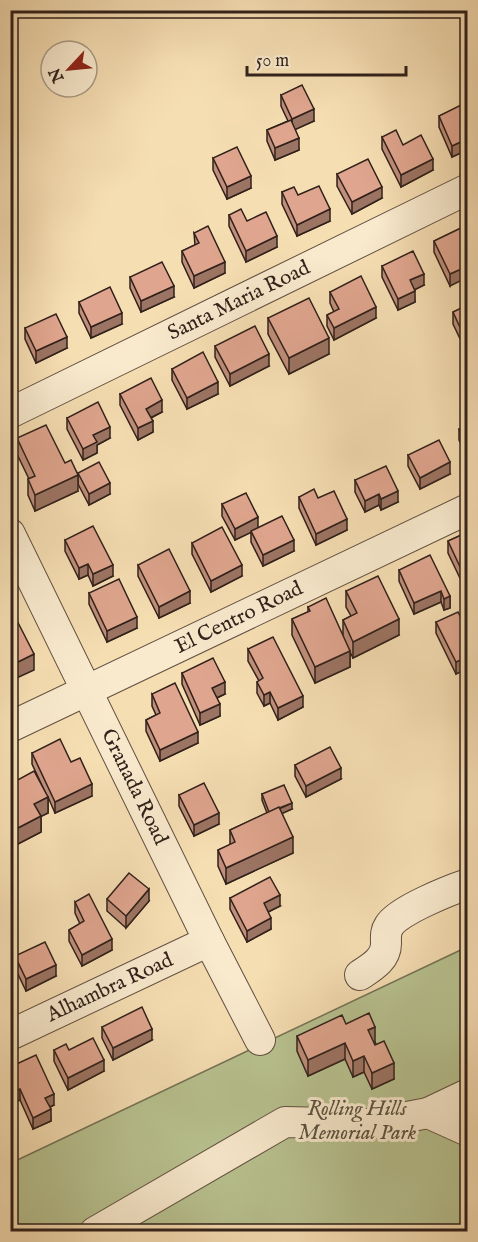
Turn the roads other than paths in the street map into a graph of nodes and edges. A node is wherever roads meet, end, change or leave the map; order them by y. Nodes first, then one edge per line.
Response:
1 (468, 189) edge
2 (10, 413) edge
3 (468, 509) edge
4 (10, 534) edge
5 (87, 691) junction
6 (10, 728) edge
7 (468, 884) edge
8 (209, 941) junction
9 (360, 975) dead end
10 (10, 1035) edge
11 (260, 1040) dead end
12 (468, 1094) edge
13 (428, 1113) junction
14 (468, 1131) edge
15 (95, 1232) edge

1 - 2 street, Santa Maria Road
3 - 5 street, El Centro Road
4 - 5 street, Granada Road
5 - 6 street, El Centro Road
5 - 8 street, Granada Road
7 - 9 street
8 - 10 street, Alhambra Road
8 - 11 street, Granada Road
12 - 13 street
13 - 14 street
13 - 15 street

